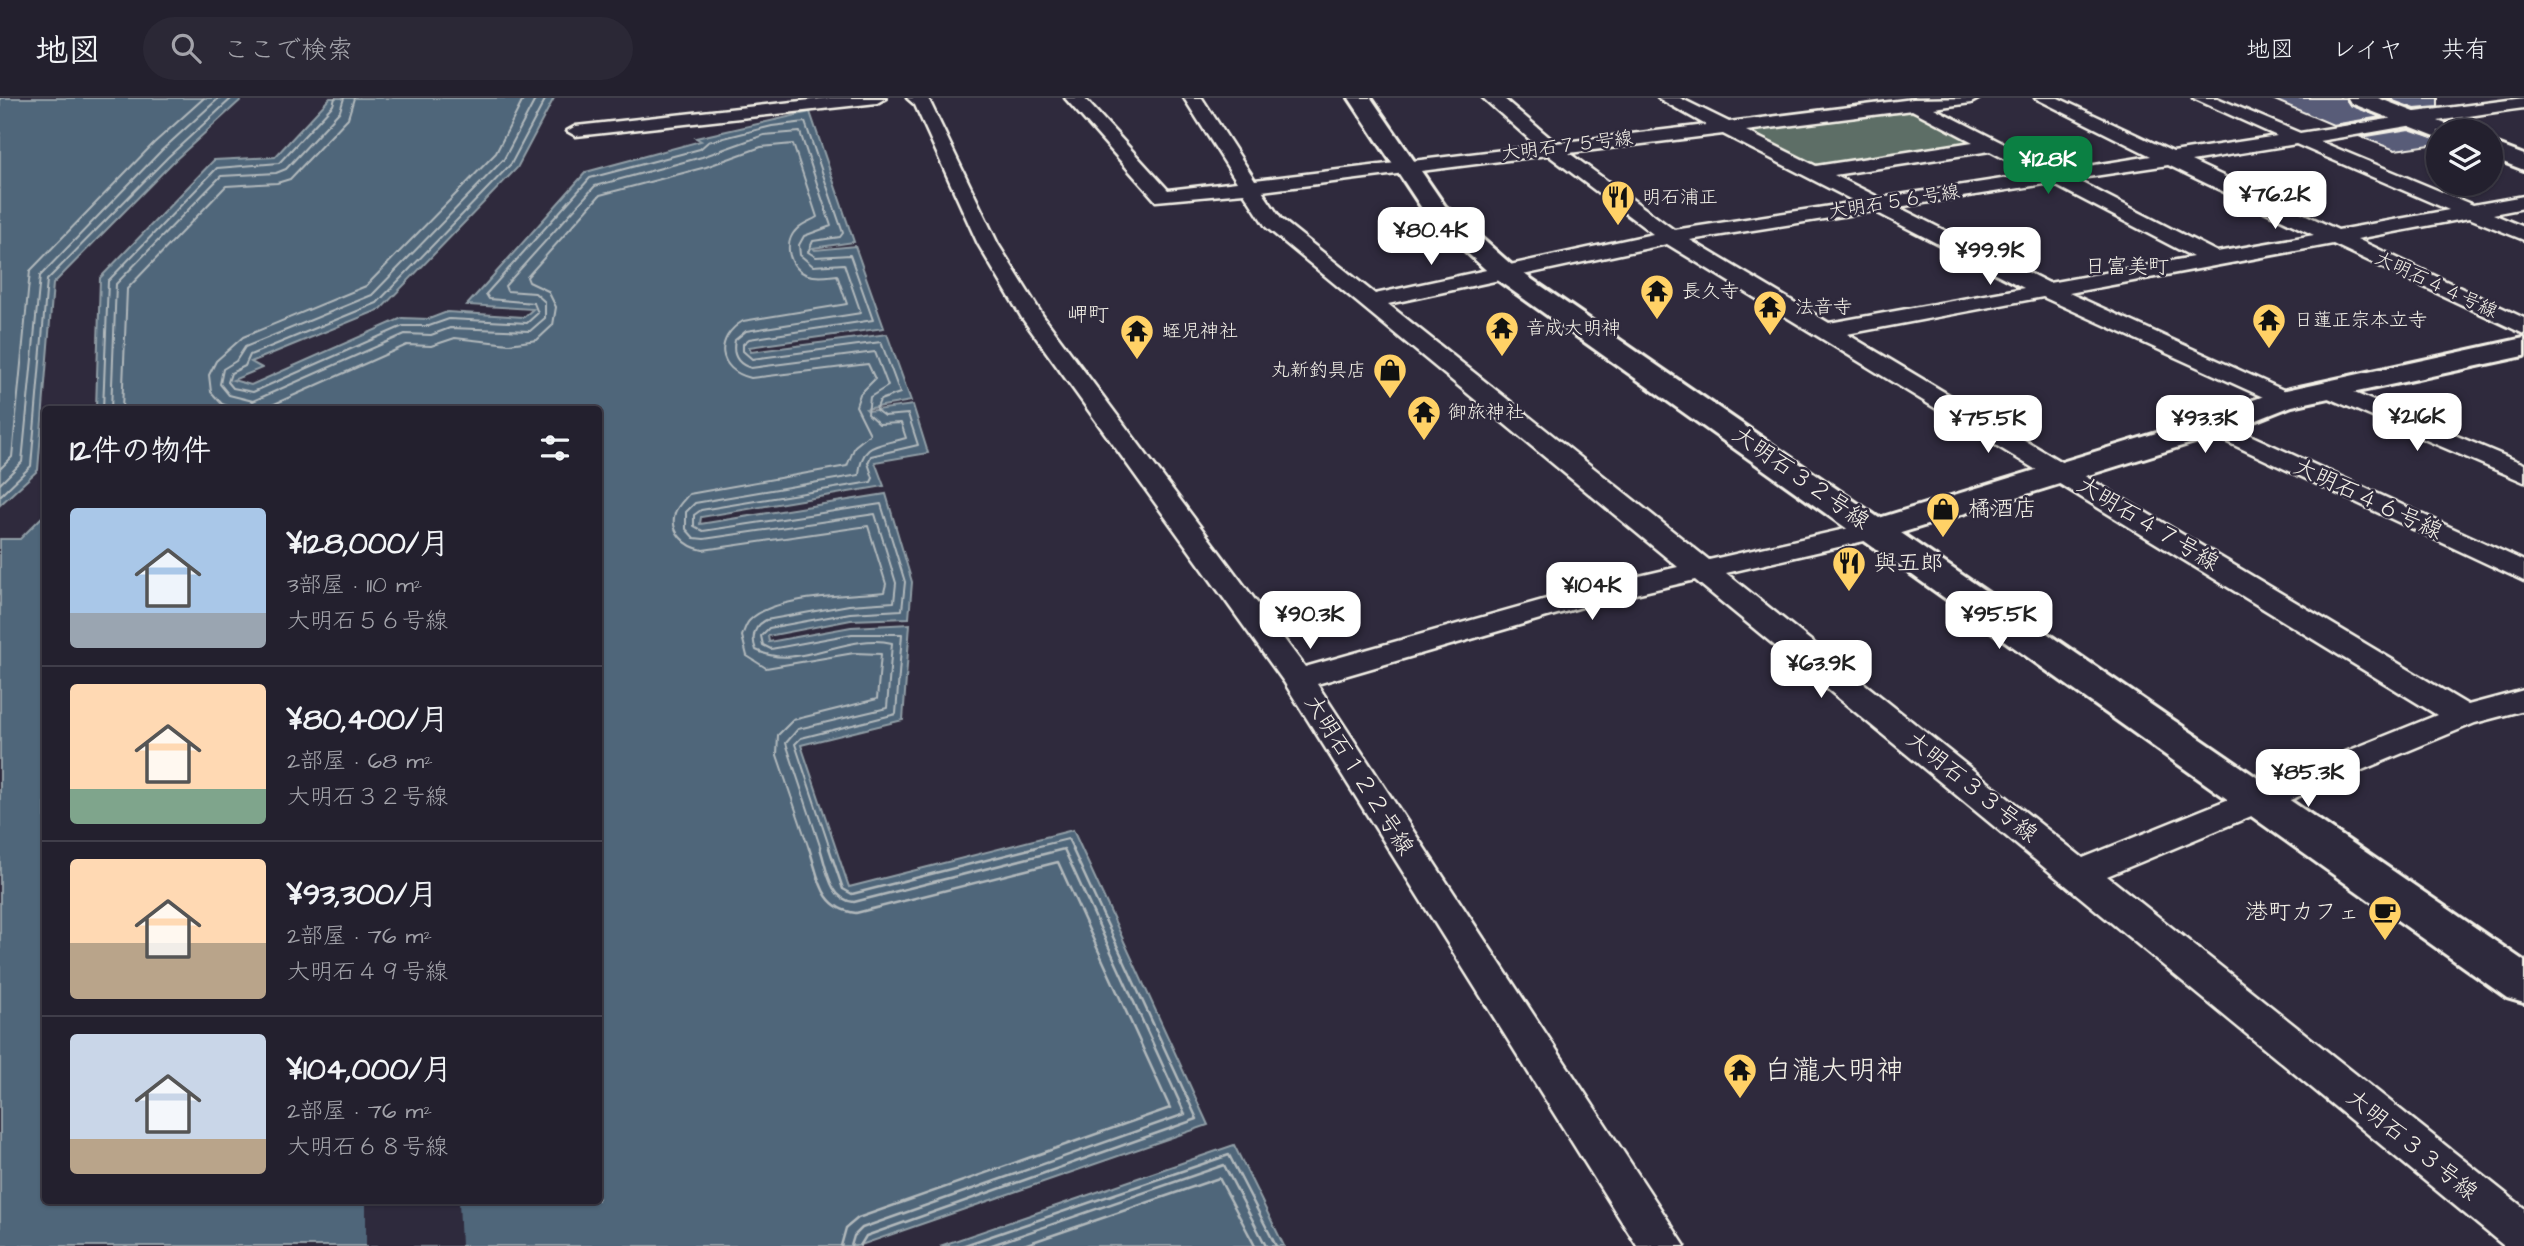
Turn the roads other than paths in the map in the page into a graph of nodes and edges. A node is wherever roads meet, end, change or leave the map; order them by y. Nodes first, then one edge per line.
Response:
1 (877, 98) edge
2 (916, 98) edge
3 (1074, 98) edge
4 (1193, 98) edge
5 (1360, 98) edge
6 (1492, 98) edge
7 (1667, 98) edge
8 (1971, 98) edge
9 (2044, 98) edge
10 (2202, 98) edge
11 (2359, 98) edge
12 (1908, 101) edge
13 (2520, 106) edge
14 (2408, 118) junction
15 (2426, 125) edge
16 (1721, 128) junction
17 (576, 131) dead end
18 (2298, 138) junction
19 (1992, 145) junction
20 (1554, 147) junction
21 (2503, 154) edge
22 (2171, 158) junction
23 (2524, 163) edge
24 (1406, 165) junction
25 (1811, 173) junction
26 (2054, 177) junction
27 (1248, 186) junction
28 (2524, 202) edge
29 (1874, 205) junction
30 (2470, 212) junction
31 (2524, 234) edge
32 (2334, 236) junction
33 (1671, 237) junction
34 (2213, 259) junction
35 (1505, 273) junction
36 (2045, 290) junction
37 (1367, 302) junction
38 (2524, 327) edge
39 (1826, 331) junction
40 (2524, 347) edge
41 (2328, 389) junction
42 (2283, 399) junction
43 (2213, 426) junction
44 (2062, 472) junction
45 (2524, 474) edge
46 (1876, 530) junction
47 (1702, 570) junction
48 (2524, 572) edge
49 (1298, 679) junction
50 (2524, 700) edge
51 (2463, 716) junction
52 (2259, 800) junction
53 (2078, 874) junction
54 (2524, 985) edge
55 (2524, 1235) edge
56 (1661, 1246) edge

1 - 17 street
2 - 49 street, 大明石１２２号線
3 - 27 street, 大明石７５号線
4 - 27 street, 大明石３３号線
5 - 24 street, 大明石３２号線
6 - 20 street, 大明石４７号線
7 - 16 street
8 - 12 street, 大明石７５号線
9 - 22 street, 大明石４４号線
10 - 18 street
11 - 14 street
12 - 16 street, 大明石７５号線
12 - 19 street
13 - 14 street, 大明石５６号線
14 - 15 street
14 - 18 street, 大明石５６号線
16 - 20 street, 大明石７５号線
16 - 25 street
18 - 22 street, 大明石５６号線
18 - 30 street
19 - 25 street
19 - 26 street
20 - 24 street, 大明石７５号線
20 - 33 street, 大明石４７号線
21 - 23 street
22 - 26 street, 大明石５６号線
22 - 32 street, 大明石４４号線
24 - 27 street, 大明石７５号線
24 - 35 street, 大明石３２号線
25 - 29 street
26 - 29 street, 大明石５６号線
26 - 34 street
27 - 37 street, 大明石３３号線
28 - 30 street
29 - 33 street, 大明石５６号線
29 - 36 street
30 - 31 street
30 - 32 street
32 - 34 street
32 - 38 street, 大明石４４号線
33 - 35 street, 大明石５６号線
33 - 39 street, 大明石４７号線
34 - 36 street
35 - 37 street, 大明石５６号線
35 - 46 street, 大明石３２号線
36 - 39 street
36 - 42 street
37 - 47 street, 大明石３３号線
39 - 44 street, 大明石４７号線
40 - 41 street
41 - 42 street
41 - 45 street
42 - 43 street
43 - 44 street
43 - 48 street, 大明石４６号線
44 - 46 street
44 - 51 street, 大明石４７号線
46 - 47 street
46 - 52 street, 大明石３２号線
47 - 49 street
47 - 53 street, 大明石３３号線
49 - 56 street, 大明石１２２号線
50 - 51 street
51 - 52 street
52 - 53 street
52 - 54 street, 大明石３２号線
53 - 55 street, 大明石３３号線

